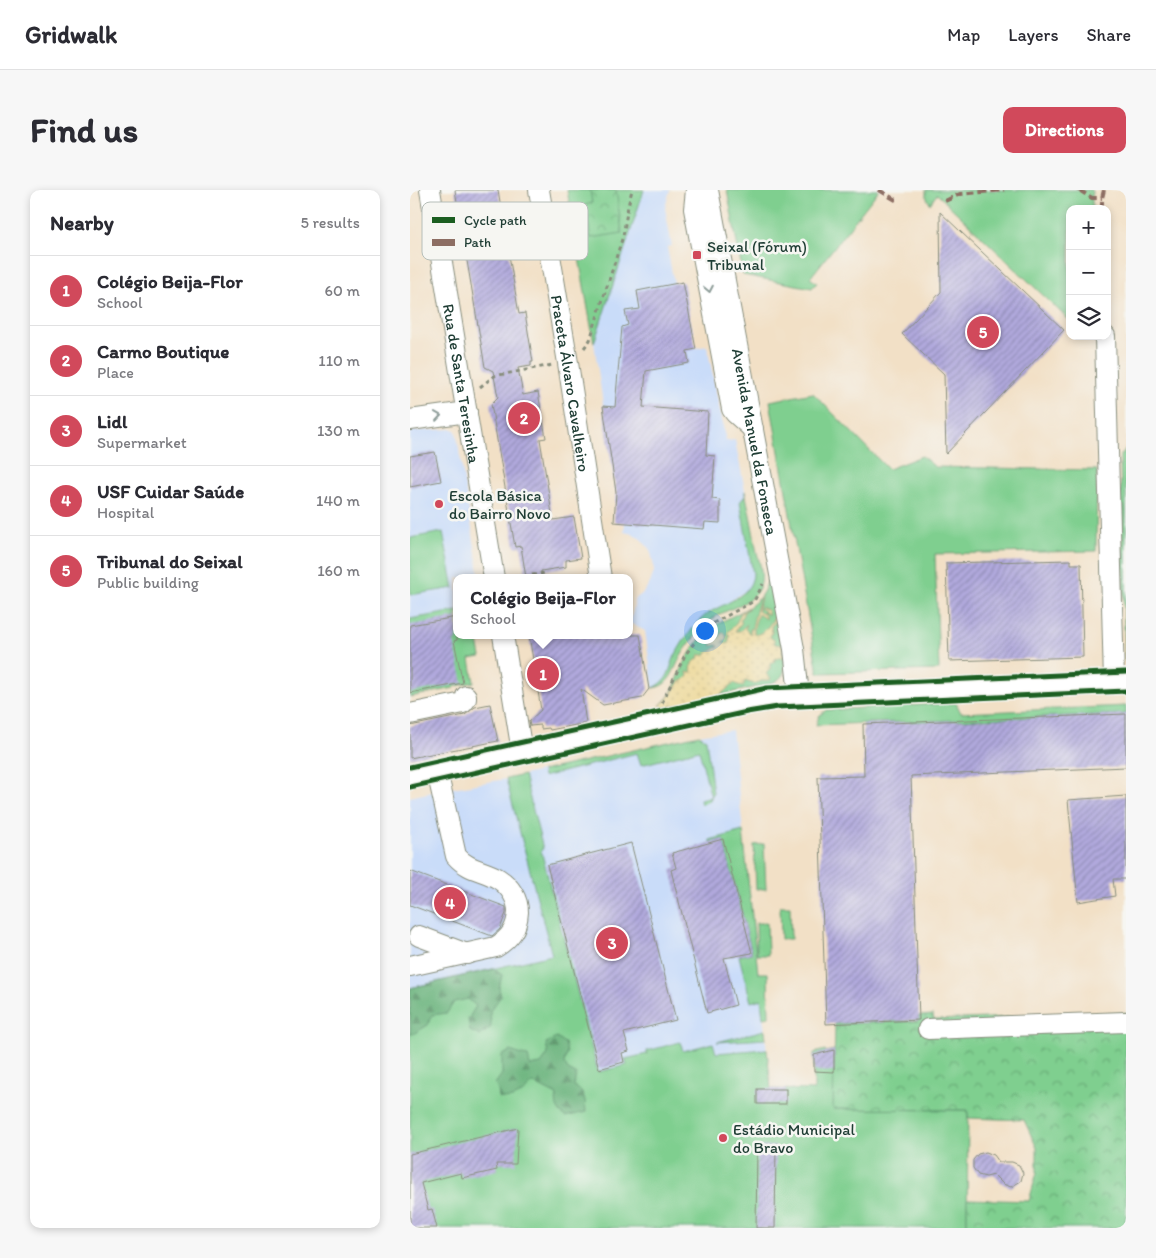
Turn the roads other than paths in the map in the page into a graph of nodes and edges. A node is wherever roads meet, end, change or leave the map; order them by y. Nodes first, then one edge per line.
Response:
1 (696, 190) edge
2 (708, 190) edge
3 (441, 260) edge
4 (551, 260) edge
5 (1105, 340) edge
6 (466, 412) junction
7 (410, 420) edge
8 (753, 429) junction
9 (1117, 439) edge
10 (493, 574) edge
11 (599, 574) edge
12 (504, 639) edge
13 (1120, 681) edge
14 (799, 695) junction
15 (466, 696) dead end
16 (410, 714) edge
17 (522, 752) junction
18 (437, 771) junction
19 (410, 777) edge
20 (419, 936) dead end
21 (467, 954) junction
22 (410, 966) edge
23 (1126, 1022) edge
24 (928, 1029) dead end

1 -> 8 street
2 - 8 street, Avenida Manuel da Fonseca
3 - 6 street, Rua de Santa Teresinha
4 - 11 street, Praceta Álvaro Cavalheiro
5 - 9 street
7 -> 6 street
6 - 10 street, Rua de Santa Teresinha
8 - 14 street, Avenida Manuel da Fonseca
9 - 13 street
12 - 17 street
13 - 14 street
14 - 17 street
15 - 16 street
17 - 18 street
18 - 19 street
18 - 21 street
20 - 21 street
21 - 22 street
23 - 24 street

